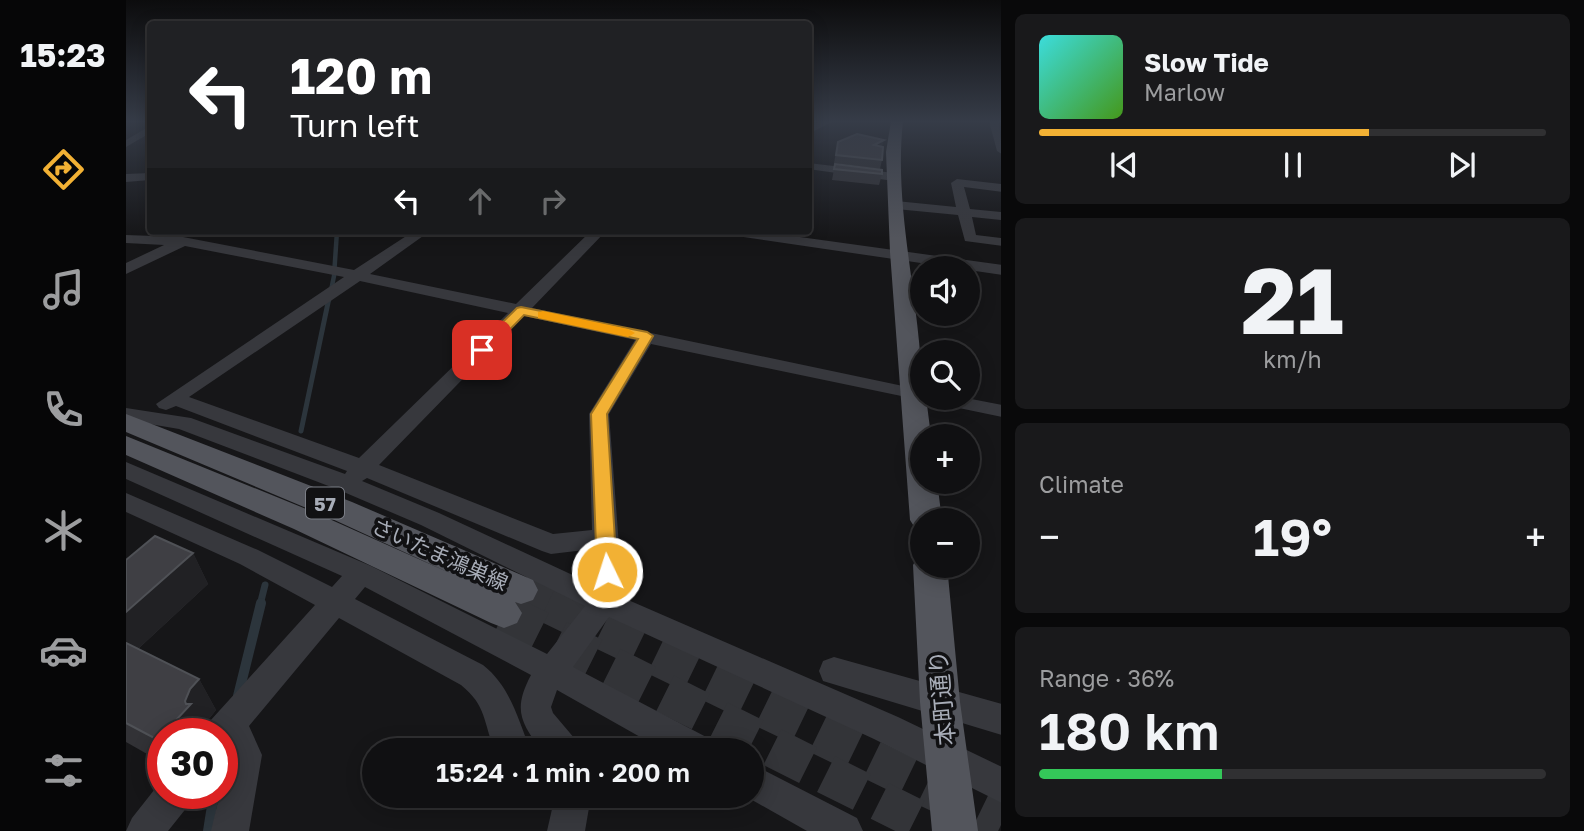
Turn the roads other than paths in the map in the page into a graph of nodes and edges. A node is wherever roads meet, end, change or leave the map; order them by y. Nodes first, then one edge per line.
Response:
1 (893, 160) edge
2 (812, 167) edge
3 (147, 177) edge
4 (894, 177) junction
5 (126, 178) edge
6 (1001, 188) edge
7 (896, 205) junction
8 (964, 212) junction
9 (1001, 216) edge
10 (196, 235) edge
11 (415, 235) edge
12 (595, 235) edge
13 (761, 235) edge
14 (126, 239) edge
15 (183, 241) junction
16 (1001, 242) edge
17 (900, 257) junction
18 (126, 268) edge
19 (1001, 270) edge
20 (342, 272) junction
21 (521, 311) junction
22 (647, 336) junction
23 (913, 340) edge
24 (910, 394) edge
25 (175, 399) junction
26 (980, 407) edge
27 (922, 410) edge
28 (1001, 411) edge
29 (133, 417) edge
30 (126, 444) edge
31 (126, 470) edge
32 (355, 476) junction
33 (126, 502) edge
34 (926, 508) edge
35 (605, 538) junction
36 (361, 573) junction
37 (931, 578) edge
38 (604, 602) junction
39 (335, 603) junction
40 (834, 671) dead end
41 (554, 672) junction
42 (940, 702) junction
43 (235, 718) edge
44 (1001, 720) edge
45 (238, 738) edge
46 (507, 738) edge
47 (553, 738) edge
48 (674, 738) edge
49 (947, 758) junction
50 (1001, 786) edge
51 (764, 788) edge
52 (238, 790) edge
53 (571, 808) edge
54 (162, 809) edge
55 (234, 809) edge
56 (145, 831) edge
57 (230, 831) edge
58 (566, 831) edge
59 (844, 831) edge
60 (954, 831) edge

1 - 4 main road
2 - 4 street
3 - 5 street
4 - 7 main road
6 - 8 street
7 - 8 street
7 - 17 main road
8 - 9 street
8 - 16 street
10 - 15 street
11 - 20 street
12 - 21 street
13 - 17 street
14 - 15 street
15 - 18 street
15 - 20 street
17 - 19 street
17 - 23 main road
20 - 21 street
20 - 25 street
21 - 22 street
21 - 32 street
22 - 24 street
22 - 35 street
25 - 29 street
25 - 32 street
26 - 28 street
27 - 34 main road
29 - 30 main road, さいたま鴻巣線 / 57
29 - 32 street
31 - 36 street
32 - 35 street
32 - 38 street
33 - 39 street
35 - 38 street
36 - 39 street
36 - 41 street
37 - 42 main road, 本町通り
38 - 41 street
38 - 49 street
39 - 43 street
39 - 46 street
40 - 42 street
41 - 47 street
41 - 48 street
42 - 44 street
42 - 49 main road, 本町通り
45 - 52 street
49 - 50 street
49 - 60 main road, 本町通り
51 - 59 street
53 - 58 street
54 - 56 street
55 - 57 street

